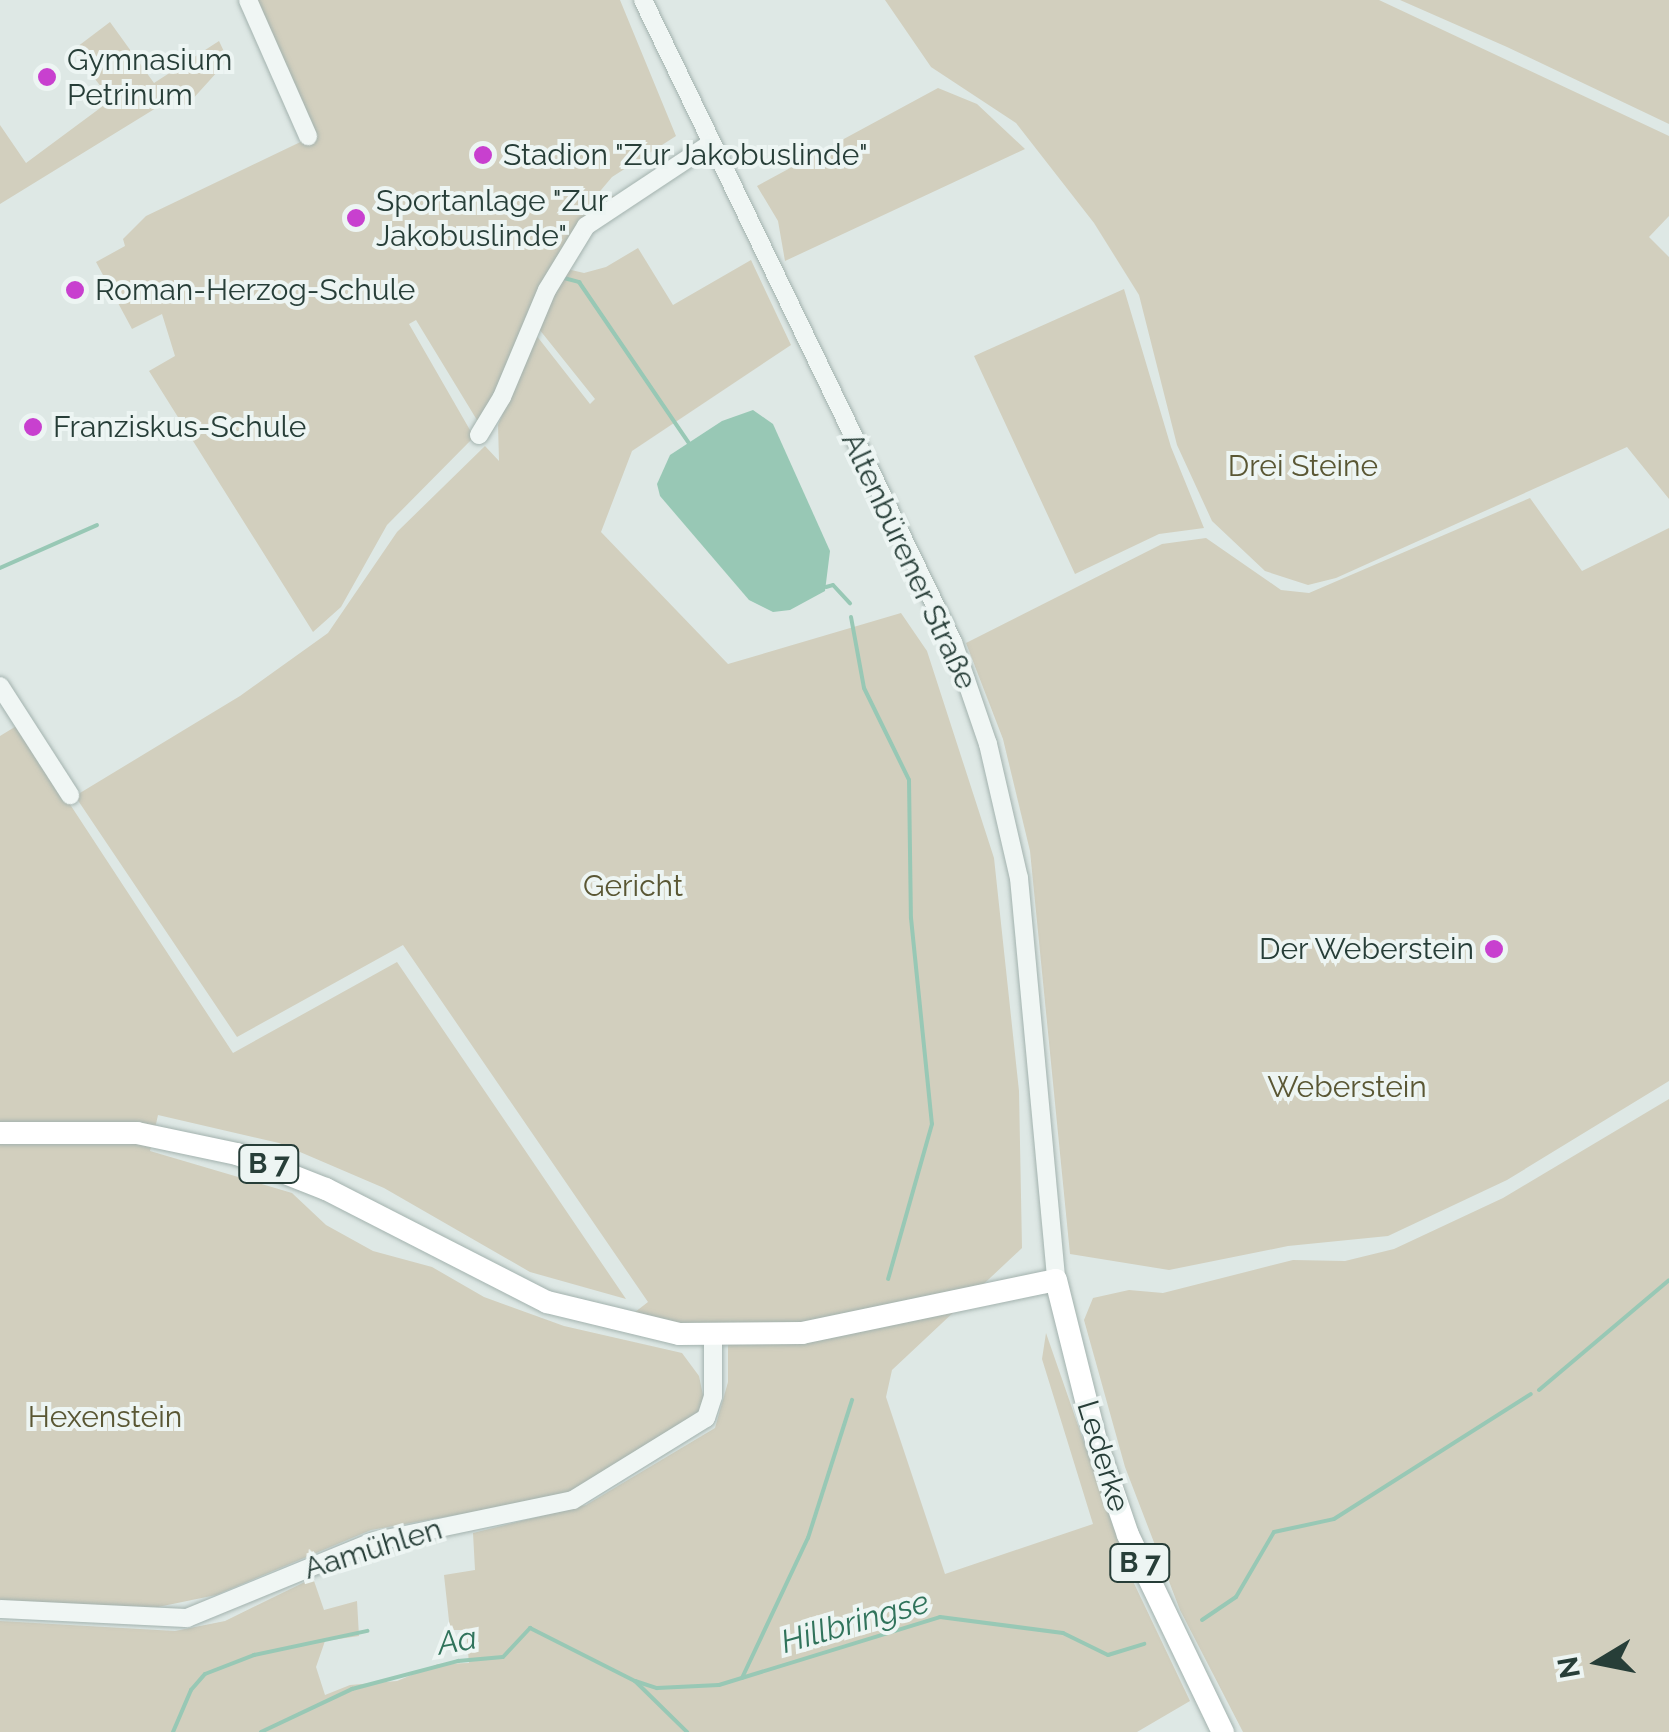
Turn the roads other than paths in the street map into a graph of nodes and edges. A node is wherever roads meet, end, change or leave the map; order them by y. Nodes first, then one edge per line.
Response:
1 (248, 0) edge
2 (643, 0) edge
3 (308, 136) dead end
4 (710, 144) junction
5 (478, 434) dead end
6 (0, 686) edge
7 (70, 794) dead end
8 (0, 1133) edge
9 (1056, 1280) junction
10 (713, 1336) junction
11 (0, 1609) edge
12 (1223, 1732) edge

1 - 3 street
2 - 4 street, Altenbürener Straße
4 - 5 street
4 - 9 street, Altenbürener Straße
6 - 7 street
8 - 10 main road, B 7
9 - 10 main road, B 7
9 - 12 main road, Lederke / B 7
10 - 11 street, Aamühlen

